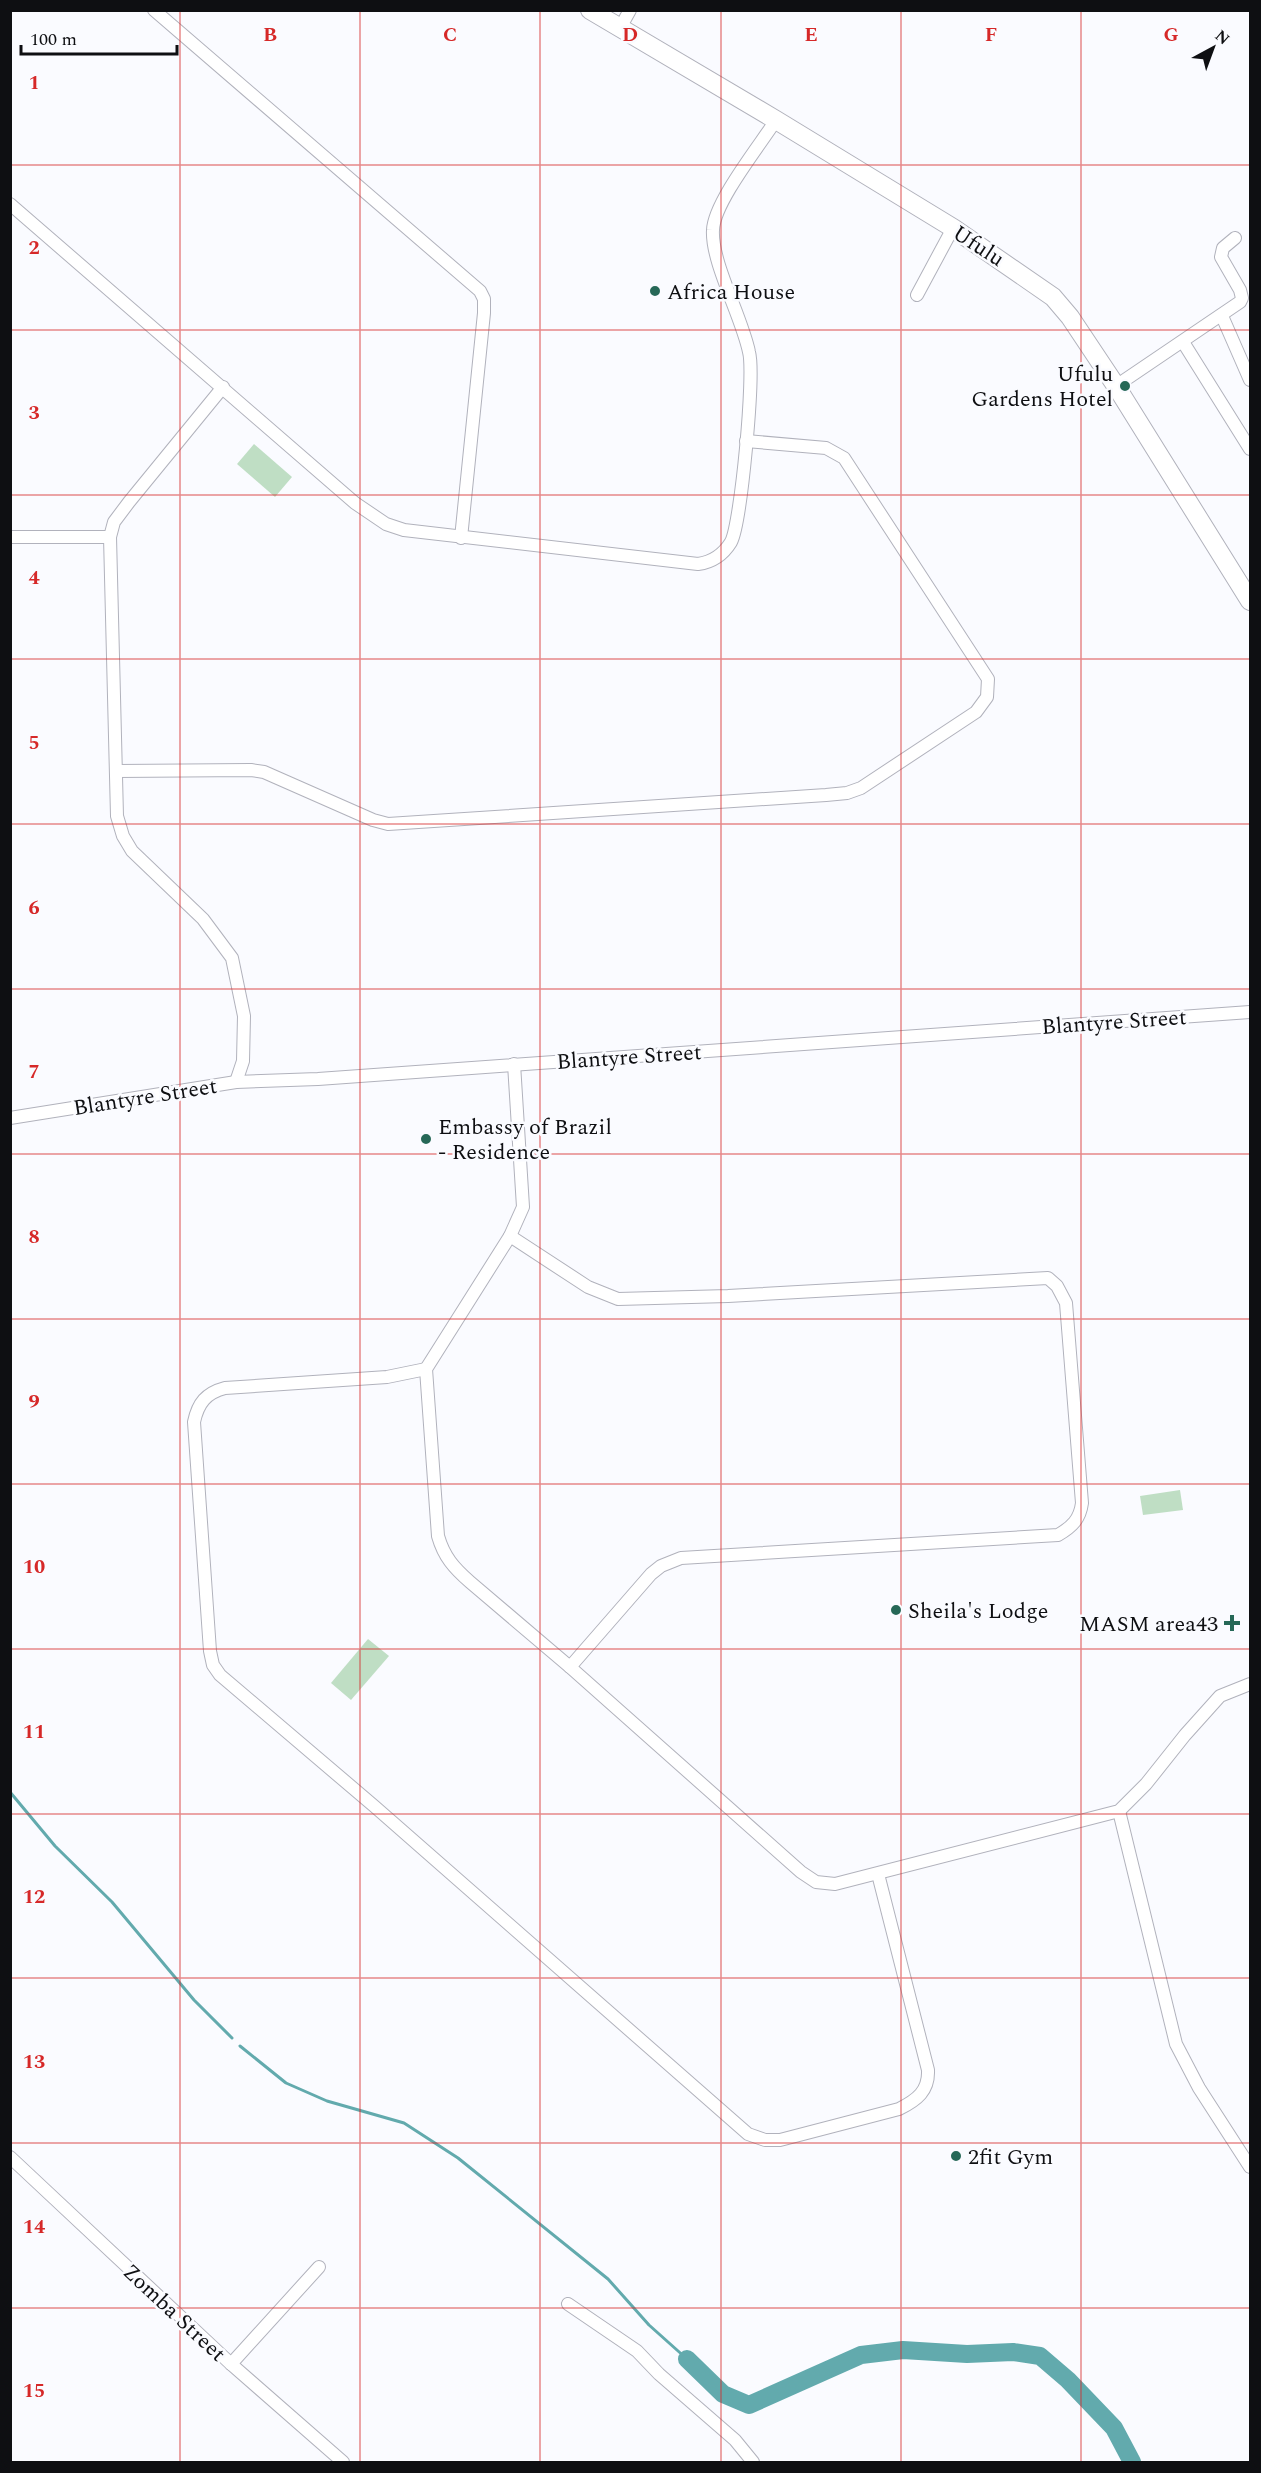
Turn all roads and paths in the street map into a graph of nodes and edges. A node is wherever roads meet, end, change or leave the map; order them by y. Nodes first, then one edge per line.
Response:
1 (154, 10) edge
2 (591, 10) edge
3 (630, 10) edge
4 (620, 28) junction
5 (776, 120) junction
6 (10, 204) edge
7 (953, 228) junction
8 (1235, 238) dead end
9 (917, 295) dead end
10 (1222, 316) junction
11 (1183, 342) junction
12 (1251, 380) edge
13 (1116, 386) junction
14 (223, 387) junction
15 (746, 441) junction
16 (1251, 449) edge
17 (10, 537) edge
18 (110, 537) junction
19 (461, 538) junction
20 (1251, 601) edge
21 (117, 771) junction
22 (1251, 1012) edge
23 (514, 1064) junction
24 (236, 1082) junction
25 (10, 1118) edge
26 (510, 1236) junction
27 (426, 1369) junction
28 (570, 1667) junction
29 (1251, 1684) edge
30 (1119, 1811) junction
31 (878, 1874) junction
32 (10, 2157) edge
33 (1251, 2167) edge
34 (319, 2266) dead end
35 (568, 2304) dead end
36 (231, 2364) junction
37 (343, 2463) edge
38 (753, 2463) edge

1 - 19 street
2 - 4 street, Ufulu
3 - 4 street
4 - 5 street, Ufulu
5 - 7 street, Ufulu
5 - 15 street
6 - 14 street
7 - 9 street
7 - 13 street, Ufulu
8 - 10 street
10 - 11 street
10 - 12 street
11 - 13 street
11 - 16 street
13 - 20 street, Ufulu
14 - 18 street
14 - 19 street
15 - 19 street
15 - 21 street
17 - 18 street
18 - 21 street
21 - 24 street
22 - 23 street, Blantyre Street
23 - 24 street, Blantyre Street
23 - 26 street
24 - 25 street, Blantyre Street
26 - 27 street
26 - 28 street
27 - 28 street
27 - 31 street
28 - 31 street
29 - 30 street
30 - 31 street
30 - 33 street
32 - 36 street, Zomba Street
34 - 36 street
35 - 38 street
36 - 37 street, Zomba Street

